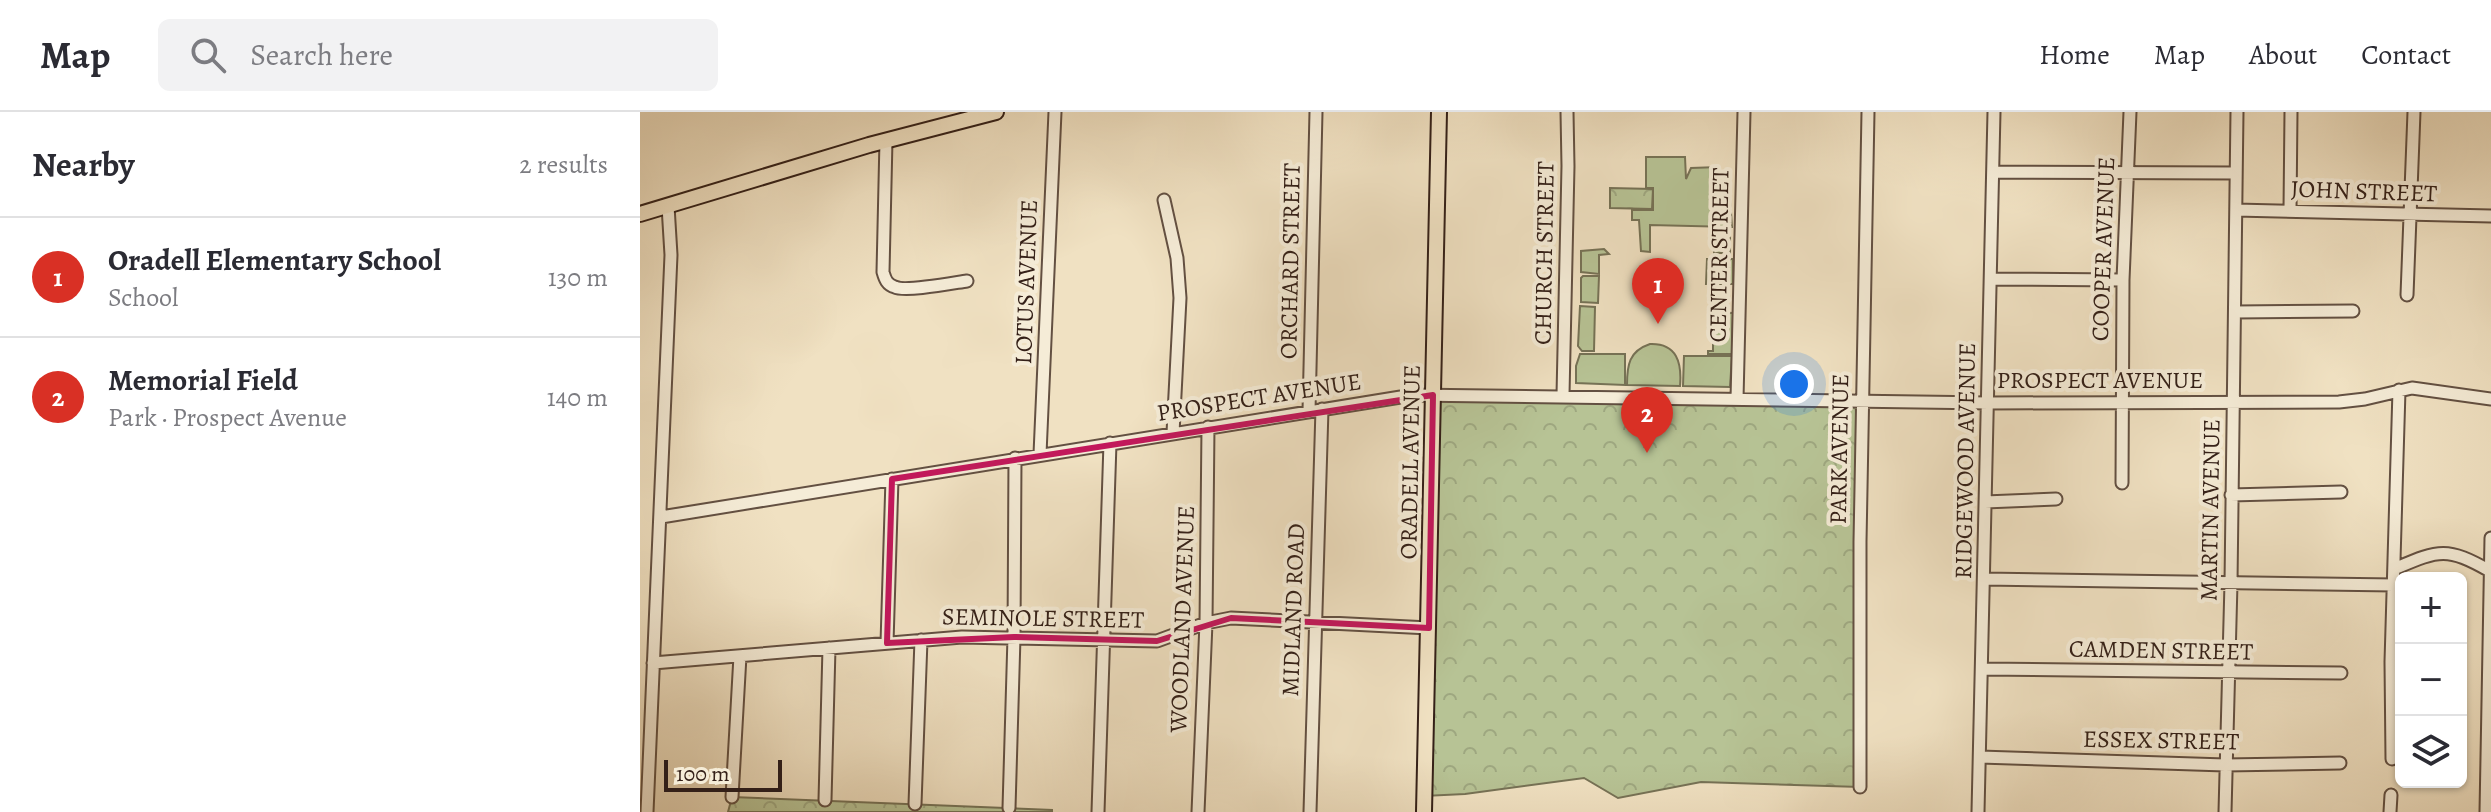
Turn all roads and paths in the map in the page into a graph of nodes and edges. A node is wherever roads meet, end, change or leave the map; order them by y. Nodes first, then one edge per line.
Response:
1 (996, 112) edge
2 (1055, 112) edge
3 (1316, 112) edge
4 (1439, 112) edge
5 (1567, 112) edge
6 (1744, 112) edge
7 (1868, 112) edge
8 (1994, 112) edge
9 (2130, 112) edge
10 (2237, 112) edge
11 (2291, 112) edge
12 (2414, 112) edge
13 (886, 140) junction
14 (1993, 172) junction
15 (2128, 173) junction
16 (2236, 173) junction
17 (1164, 200) dead end
18 (668, 206) junction
19 (2236, 210) junction
20 (2290, 210) junction
21 (640, 214) edge
22 (2410, 214) junction
23 (2491, 216) edge
24 (1991, 279) junction
25 (2123, 280) junction
26 (967, 281) dead end
27 (2407, 295) dead end
28 (2353, 311) dead end
29 (2235, 312) junction
30 (2399, 390) junction
31 (1433, 395) junction
32 (1563, 395) junction
33 (1737, 399) junction
34 (2491, 399) edge
35 (1862, 401) junction
36 (2121, 402) junction
37 (2233, 402) junction
38 (1989, 403) junction
39 (1322, 409) junction
40 (1309, 411) junction
41 (1208, 427) junction
42 (1173, 433) junction
43 (1110, 443) junction
44 (1040, 454) junction
45 (1015, 458) junction
46 (892, 479) junction
47 (2122, 483) dead end
48 (2341, 492) dead end
49 (2231, 495) junction
50 (2056, 499) dead end
51 (1985, 502) junction
52 (661, 517) junction
53 (2491, 538) edge
54 (2394, 569) junction
55 (2490, 571) edge
56 (1984, 579) junction
57 (2231, 583) junction
58 (2394, 585) junction
59 (1314, 622) junction
60 (1206, 623) junction
61 (1429, 628) junction
62 (1014, 637) junction
63 (921, 640) junction
64 (1104, 641) junction
65 (887, 643) junction
66 (829, 648) junction
67 (740, 656) junction
68 (653, 663) junction
69 (1982, 669) junction
70 (2490, 669) edge
71 (2229, 673) junction
72 (2341, 673) dead end
73 (646, 693) edge
74 (1980, 757) junction
75 (2392, 759) dead end
76 (2340, 763) dead end
77 (2225, 765) junction
78 (1860, 787) dead end
79 (2391, 795) dead end
80 (732, 797) dead end
81 (825, 800) dead end
82 (915, 804) dead end
83 (645, 805) edge
84 (1009, 808) dead end
85 (1098, 812) edge
86 (1198, 812) edge
87 (1310, 812) edge
88 (1424, 812) edge
89 (1978, 812) edge
90 (2225, 812) edge
91 (2390, 812) edge
92 (2486, 812) edge

1 - 13 main road
2 - 44 street, LOTUS AVENUE
3 - 40 street, ORCHARD STREET
4 - 31 main road, ORADELL AVENUE
5 - 32 street, CHURCH STREET
6 - 33 street, CENTER STREET
7 - 35 street, PARK AVENUE
8 - 14 street, RIDGEWOOD AVENUE
9 - 15 street, COOPER AVENUE
10 - 16 street, MARTIN AVENUE
11 - 20 street
12 - 22 street
13 - 18 main road
13 - 26 street
14 - 15 street
14 - 24 street, RIDGEWOOD AVENUE
15 - 16 street
15 - 25 street, COOPER AVENUE
16 - 19 street, MARTIN AVENUE
17 - 42 street
18 - 21 main road
18 - 52 street
19 - 20 street, JOHN STREET
19 - 29 street, MARTIN AVENUE
20 - 22 street, JOHN STREET
22 - 23 street, JOHN STREET
22 - 27 street
24 - 25 street
24 - 38 street, RIDGEWOOD AVENUE
25 - 36 street, COOPER AVENUE
28 - 29 street
29 - 37 street, MARTIN AVENUE
30 - 34 street, PROSPECT AVENUE
30 - 37 street, PROSPECT AVENUE
30 - 54 street
31 - 32 street, PROSPECT AVENUE
31 - 39 street, PROSPECT AVENUE
31 - 61 main road, ORADELL AVENUE
32 - 33 street, PROSPECT AVENUE
33 - 35 street, PROSPECT AVENUE
35 - 38 street, PROSPECT AVENUE
35 - 78 street, PARK AVENUE
36 - 37 street, PROSPECT AVENUE
36 - 38 street, PROSPECT AVENUE
36 - 47 street, COOPER AVENUE
37 - 49 street, MARTIN AVENUE
38 - 51 street, RIDGEWOOD AVENUE
39 - 40 street, PROSPECT AVENUE
39 - 59 street, MIDLAND ROAD
40 - 41 street, PROSPECT AVENUE
41 - 42 street, PROSPECT AVENUE
41 - 60 street, WOODLAND AVENUE
42 - 43 street, PROSPECT AVENUE
43 - 44 street, PROSPECT AVENUE
43 - 64 street
44 - 45 street, PROSPECT AVENUE
45 - 46 street, PROSPECT AVENUE
45 - 62 street
46 - 52 street, PROSPECT AVENUE
46 - 65 street
48 - 49 street
49 - 57 street, MARTIN AVENUE
50 - 51 street
51 - 56 street, RIDGEWOOD AVENUE
52 - 68 street
53 - 55 street
54 - 55 street
54 - 58 street
55 - 70 street
56 - 57 street
56 - 69 street, RIDGEWOOD AVENUE
57 - 58 street
57 - 71 street, MARTIN AVENUE
58 - 75 street
59 - 60 street, SEMINOLE STREET
59 - 61 street, SEMINOLE STREET
59 - 87 street, MIDLAND ROAD
60 - 64 street, SEMINOLE STREET
60 - 86 street, WOODLAND AVENUE
61 - 88 main road, ORADELL AVENUE
62 - 63 street, SEMINOLE STREET
62 - 64 street, SEMINOLE STREET
62 - 84 street
63 - 65 street, SEMINOLE STREET
63 - 82 street
64 - 85 street
65 - 66 street, SEMINOLE STREET
66 - 67 street, SEMINOLE STREET
66 - 81 street
67 - 68 street, SEMINOLE STREET
67 - 80 street
68 - 73 street
69 - 71 street, CAMDEN STREET
69 - 74 street, RIDGEWOOD AVENUE
70 - 92 street
71 - 72 street, CAMDEN STREET
71 - 77 street, MARTIN AVENUE
73 - 83 street
74 - 77 street, ESSEX STREET
74 - 89 street, RIDGEWOOD AVENUE
76 - 77 street, ESSEX STREET
77 - 90 street, MARTIN AVENUE
79 - 91 street

